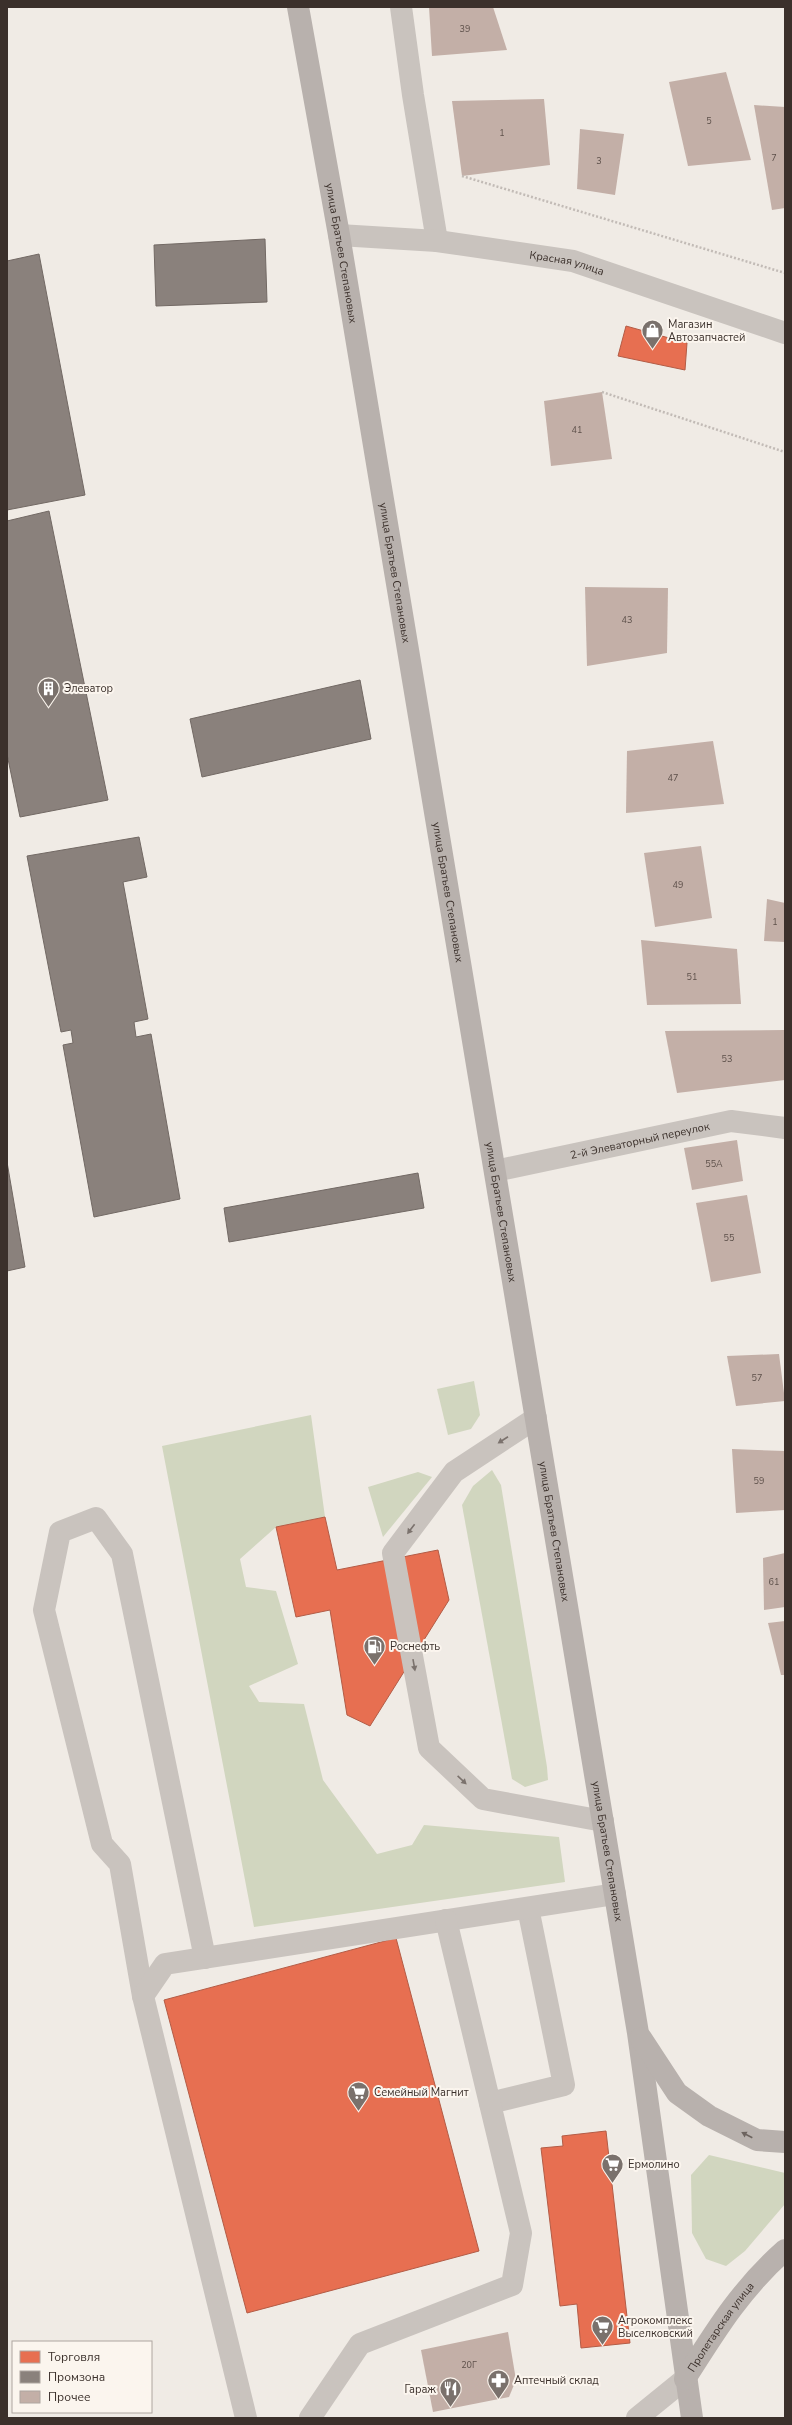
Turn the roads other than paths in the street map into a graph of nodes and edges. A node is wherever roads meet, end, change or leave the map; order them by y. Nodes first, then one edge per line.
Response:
1 (298, 7) edge
2 (401, 7) edge
3 (339, 236) junction
4 (437, 241) junction
5 (785, 333) edge
6 (785, 1128) edge
7 (494, 1170) junction
8 (536, 1418) junction
9 (603, 1821) junction
10 (615, 1894) junction
11 (528, 1908) junction
12 (446, 1920) junction
13 (205, 1958) junction
14 (143, 1996) junction
15 (638, 2034) junction
16 (490, 2103) junction
17 (785, 2142) edge
18 (785, 2250) edge
19 (685, 2379) junction
20 (246, 2418) edge
21 (310, 2418) edge
22 (637, 2418) edge
23 (692, 2418) edge

1 - 3 main road, улица Братьев Степановых
2 - 4 street
3 - 4 street, Красная улица
3 - 7 main road, улица Братьев Степановых
4 - 5 street, Красная улица
6 - 7 street, 2-й Элеваторный переулок
7 - 8 main road, улица Братьев Степановых
8 - 9 main road, улица Братьев Степановых
8 -> 9 street
9 - 10 main road, улица Братьев Степановых
10 - 11 street
10 - 15 main road, улица Братьев Степановых
11 - 12 street
11 - 16 street
12 - 13 street
12 - 16 street
13 - 14 street
13 - 14 street
14 - 20 street
17 -> 15 main road
15 - 19 main road, улица Братьев Степановых
16 - 21 street
18 - 19 main road, Пролетарская улица
19 - 22 street, Пролетарская улица
19 - 23 main road, улица Братьев Степановых

